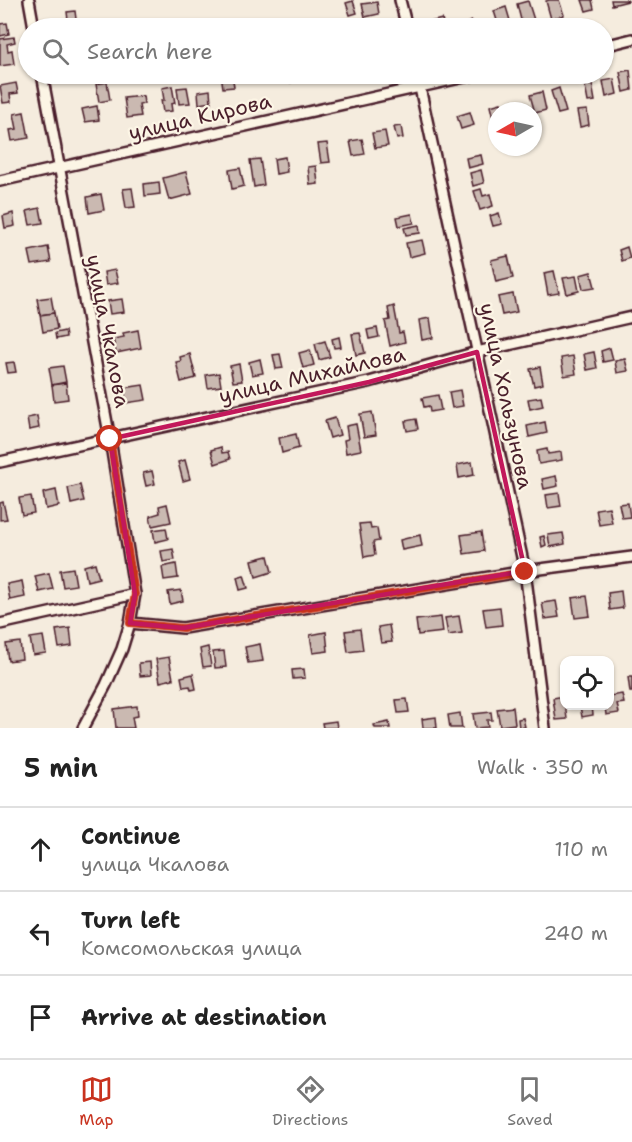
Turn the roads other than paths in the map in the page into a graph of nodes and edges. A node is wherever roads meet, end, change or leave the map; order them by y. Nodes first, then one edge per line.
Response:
1 (29, 0) edge
2 (400, 0) edge
3 (32, 18) edge
4 (404, 18) edge
5 (632, 39) edge
6 (614, 43) edge
7 (44, 84) edge
8 (430, 84) edge
9 (420, 86) junction
10 (59, 167) junction
11 (0, 181) edge
12 (632, 317) edge
13 (477, 352) junction
14 (110, 439) junction
15 (0, 462) edge
16 (632, 557) edge
17 (525, 572) junction
18 (135, 594) junction
19 (130, 623) junction
20 (0, 624) edge
21 (83, 728) edge
22 (545, 728) edge

1 - 3 street
2 - 4 street
5 - 6 street
7 - 10 street, улица Чкалова
8 - 9 street, улица Кирова
9 - 10 street, улица Кирова
9 - 13 street, улица Хользунова
10 - 11 street, улица Кирова
10 - 14 street, улица Чкалова
12 - 13 street, улица Михайлова
13 - 14 street, улица Михайлова
13 - 17 street, улица Хользунова
14 - 15 street, улица Михайлова
14 - 18 street, улица Чкалова
16 - 17 street
17 - 19 street
17 - 22 street, улица Хользунова
18 - 19 street, улица Чкалова
18 - 20 street
19 - 21 street, улица Чкалова

